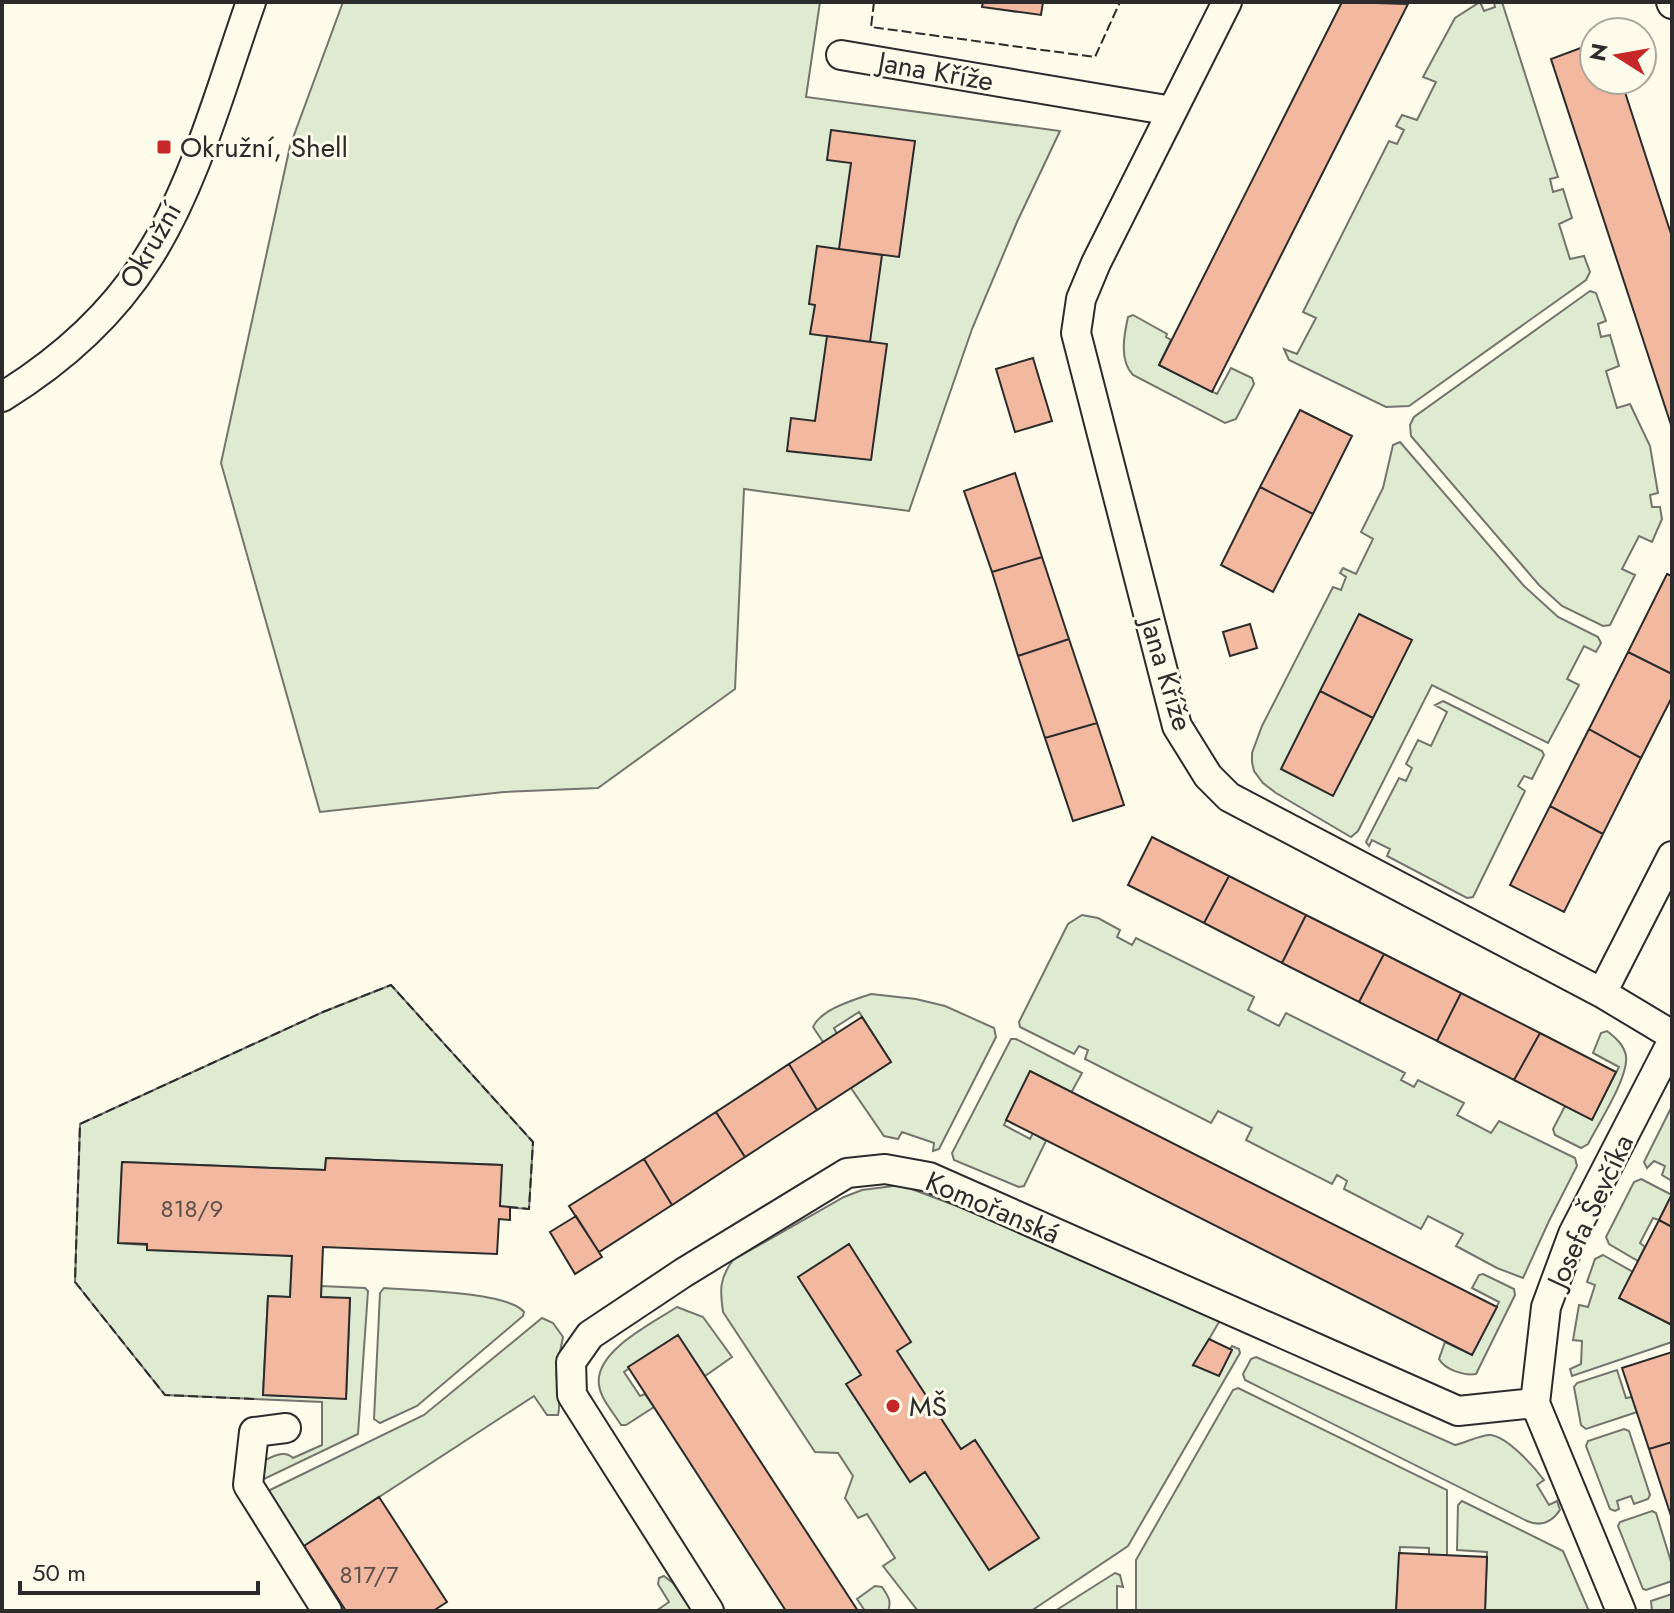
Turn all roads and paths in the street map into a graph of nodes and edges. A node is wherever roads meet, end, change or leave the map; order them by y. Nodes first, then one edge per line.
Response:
1 (251, 2) edge
2 (1227, 2) edge
3 (841, 55) dead end
4 (1172, 111) junction
5 (2, 397) edge
6 (1672, 856) edge
7 (1602, 993) junction
8 (1672, 1035) edge
9 (1672, 1042) edge
10 (1535, 1403) junction
11 (286, 1428) dead end
12 (327, 1611) edge
13 (709, 1611) edge
14 (1621, 1611) edge

1 - 5 street, Okružní
2 - 4 street, Jana Kříže
3 - 4 street, Jana Kříže
4 - 7 street, Jana Kříže
6 - 7 street
7 - 8 street, Jana Kříže
9 - 10 street, Josefa Ševčíka
10 - 13 street, Komořanská
10 - 14 street, Josefa Ševčíka
11 - 12 street

